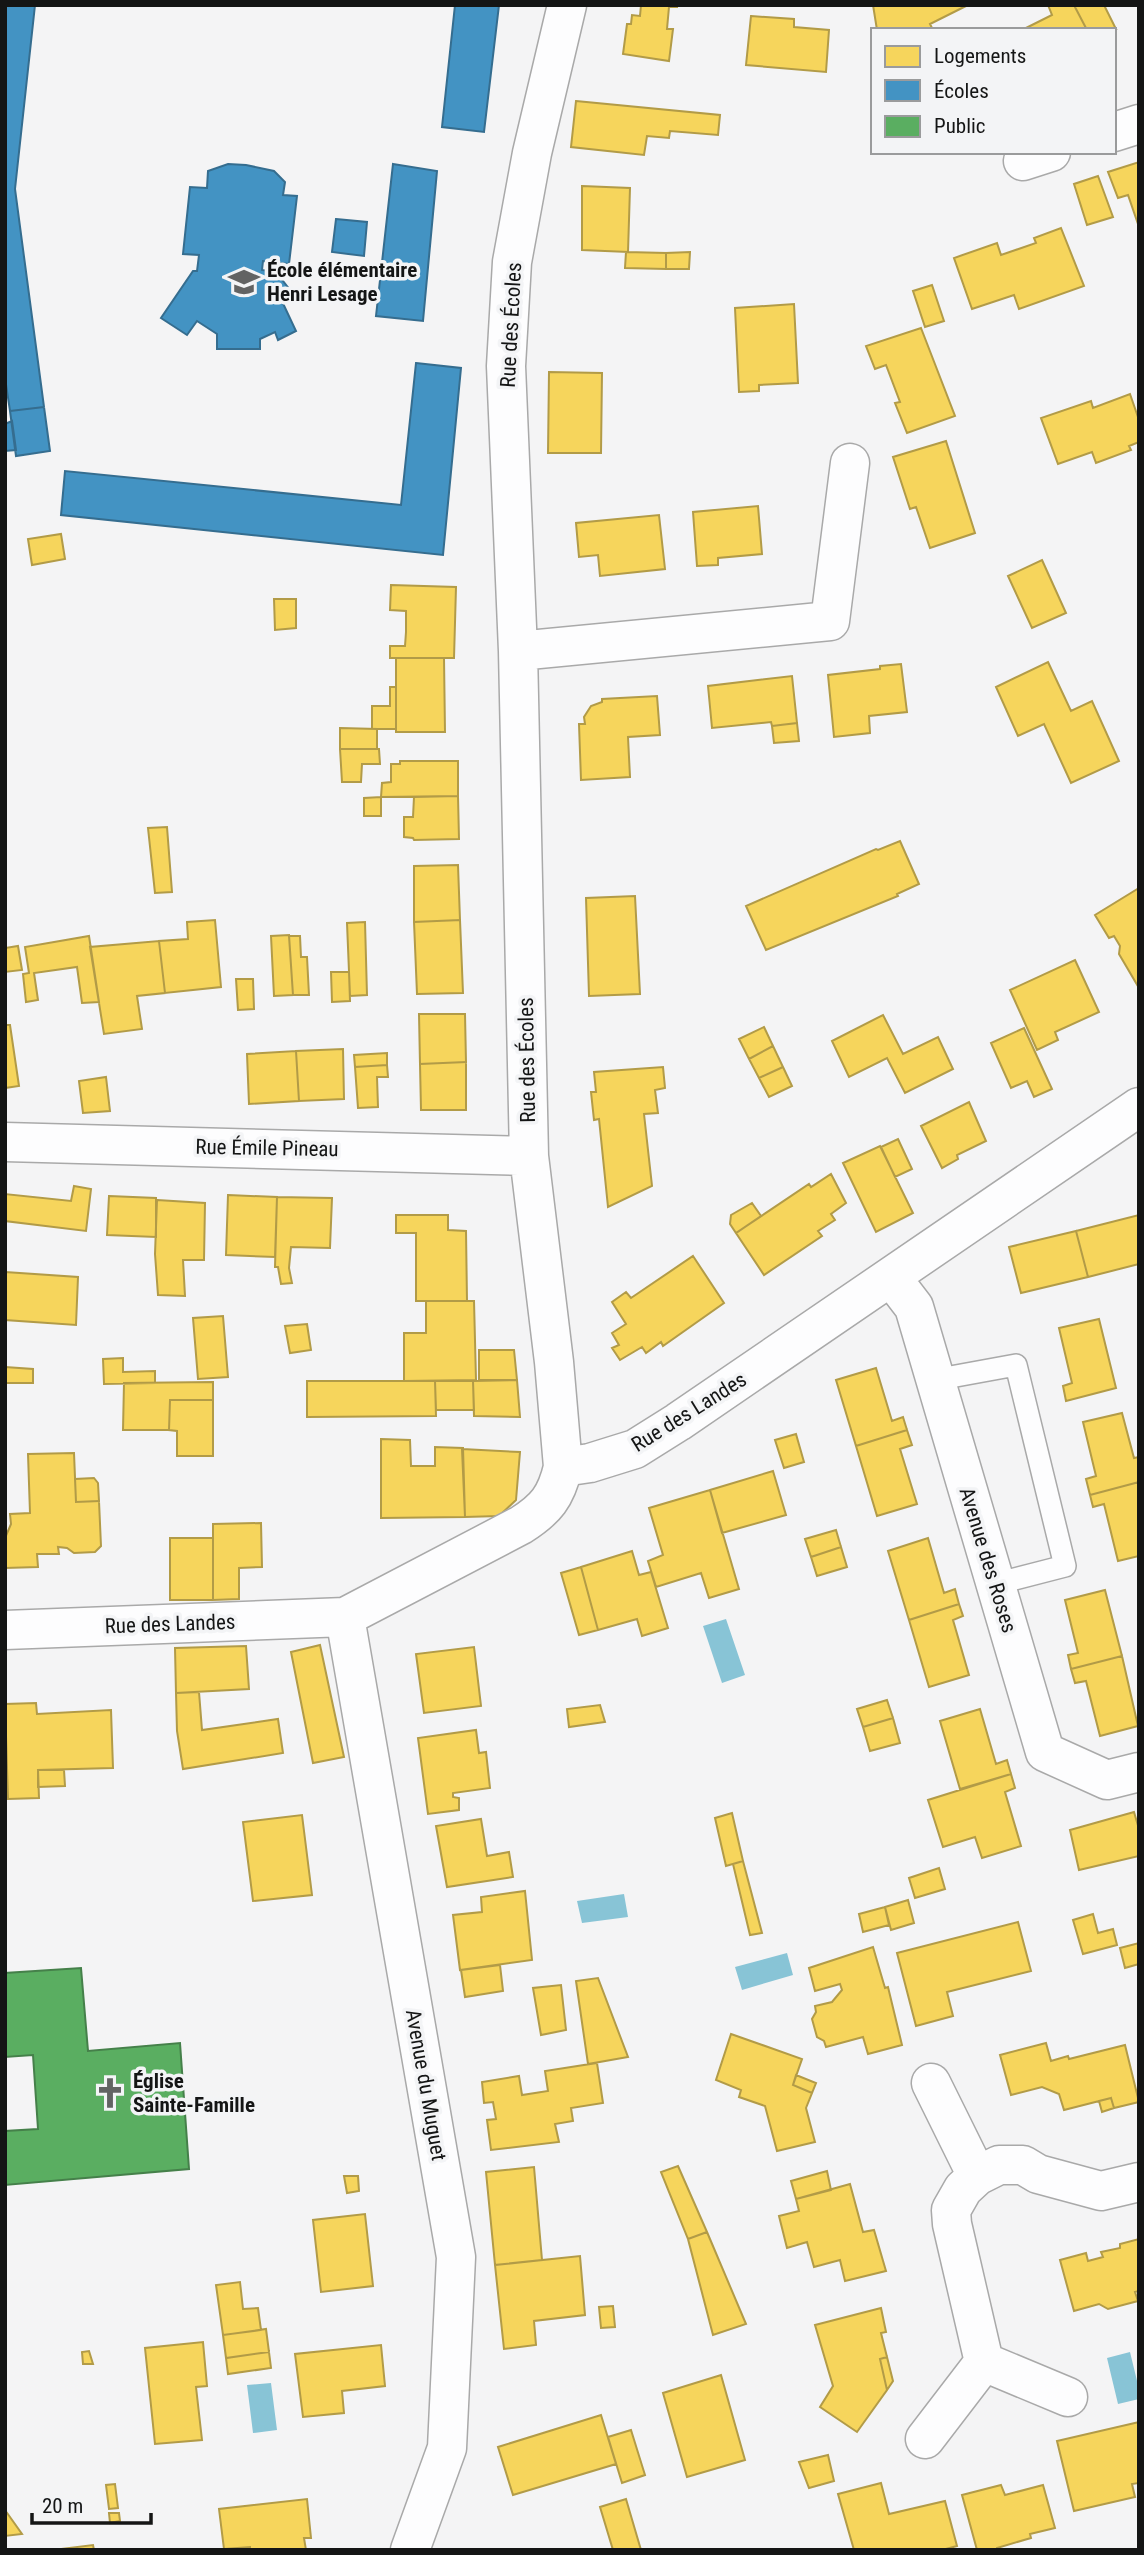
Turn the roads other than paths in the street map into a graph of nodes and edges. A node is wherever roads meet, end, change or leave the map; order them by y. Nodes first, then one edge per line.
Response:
1 (567, 5) edge
2 (1139, 124) edge
3 (1116, 131) edge
4 (850, 463) dead end
5 (517, 651) junction
6 (1139, 1107) edge
7 (5, 1142) edge
8 (529, 1156) junction
9 (891, 1277) junction
10 (934, 1380) junction
11 (562, 1467) junction
12 (995, 1584) junction
13 (345, 1617) junction
14 (5, 1630) edge
15 (1139, 1772) edge
16 (931, 2083) dead end
17 (977, 2175) junction
18 (1139, 2182) edge
19 (984, 2362) junction
20 (1068, 2397) dead end
21 (925, 2440) dead end
22 (410, 2550) edge

1 - 5 street, Rue des Écoles
2 - 3 street
4 - 5 street
5 - 8 street, Rue des Écoles
6 - 9 street, Rue des Landes
7 - 8 street, Rue Émile Pineau
8 - 11 street, Rue des Écoles
9 - 10 street, Avenue des Roses
9 - 11 street, Rue des Landes
10 - 12 street, Avenue des Roses
10 - 12 lane
11 - 13 street, Rue des Landes
12 - 15 street, Avenue des Roses
13 - 14 street, Rue des Landes
13 - 22 street, Avenue du Muguet
16 - 17 street
17 - 18 street
17 - 19 street
19 - 20 street
19 - 21 street

